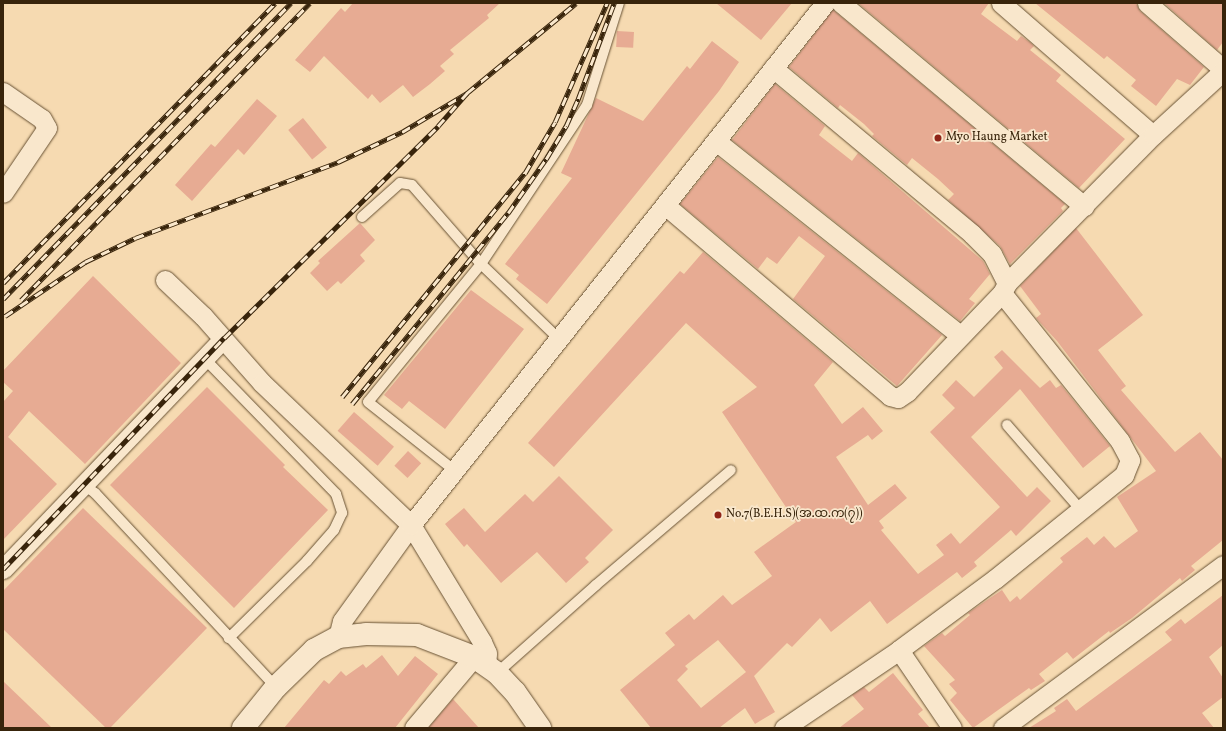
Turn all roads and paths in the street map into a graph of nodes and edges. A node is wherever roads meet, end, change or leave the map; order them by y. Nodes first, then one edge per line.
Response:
1 (619, 3) edge
2 (825, 3) edge
3 (841, 3) edge
4 (1001, 3) edge
5 (1147, 3) edge
6 (773, 68) junction
7 (1223, 70) edge
8 (4, 95) edge
9 (1153, 135) junction
10 (716, 141) junction
11 (3, 193) edge
12 (665, 205) junction
13 (1084, 206) junction
14 (362, 217) dead end
15 (481, 264) junction
16 (165, 280) dead end
17 (1005, 288) junction
18 (960, 335) junction
19 (559, 339) junction
20 (222, 340) junction
21 (203, 358) junction
22 (1007, 425) dead end
23 (731, 470) dead end
24 (455, 471) junction
25 (84, 485) junction
26 (1081, 510) junction
27 (411, 525) junction
28 (1223, 565) edge
29 (3, 569) edge
30 (338, 637) junction
31 (230, 638) junction
32 (899, 650) junction
33 (486, 665) junction
34 (276, 687) junction
35 (243, 728) edge
36 (414, 728) edge
37 (540, 728) edge
38 (784, 728) edge
39 (952, 728) edge
40 (1003, 728) edge

1 - 15 lane
2 - 6 street
3 - 13 street
4 - 9 street
5 - 7 street
6 - 10 street
6 - 17 street
7 - 9 street
8 - 11 street
9 - 13 street
10 - 12 street
10 - 18 street
12 - 18 street
12 - 19 street
13 - 17 street
14 - 15 lane
15 - 19 lane
15 - 24 lane
16 - 20 street
17 - 18 street
17 - 26 street
19 - 24 street
20 - 21 street
20 - 27 street
21 - 25 street
21 - 31 lane
22 - 26 lane
23 - 33 lane
24 - 27 street
25 - 29 street
25 - 31 lane
26 - 32 street
27 - 30 street
27 - 33 street
28 - 40 street
30 - 33 street
30 - 34 street
31 - 34 lane
32 - 38 street
32 - 39 street
33 - 36 street
33 - 37 street
34 - 35 street

